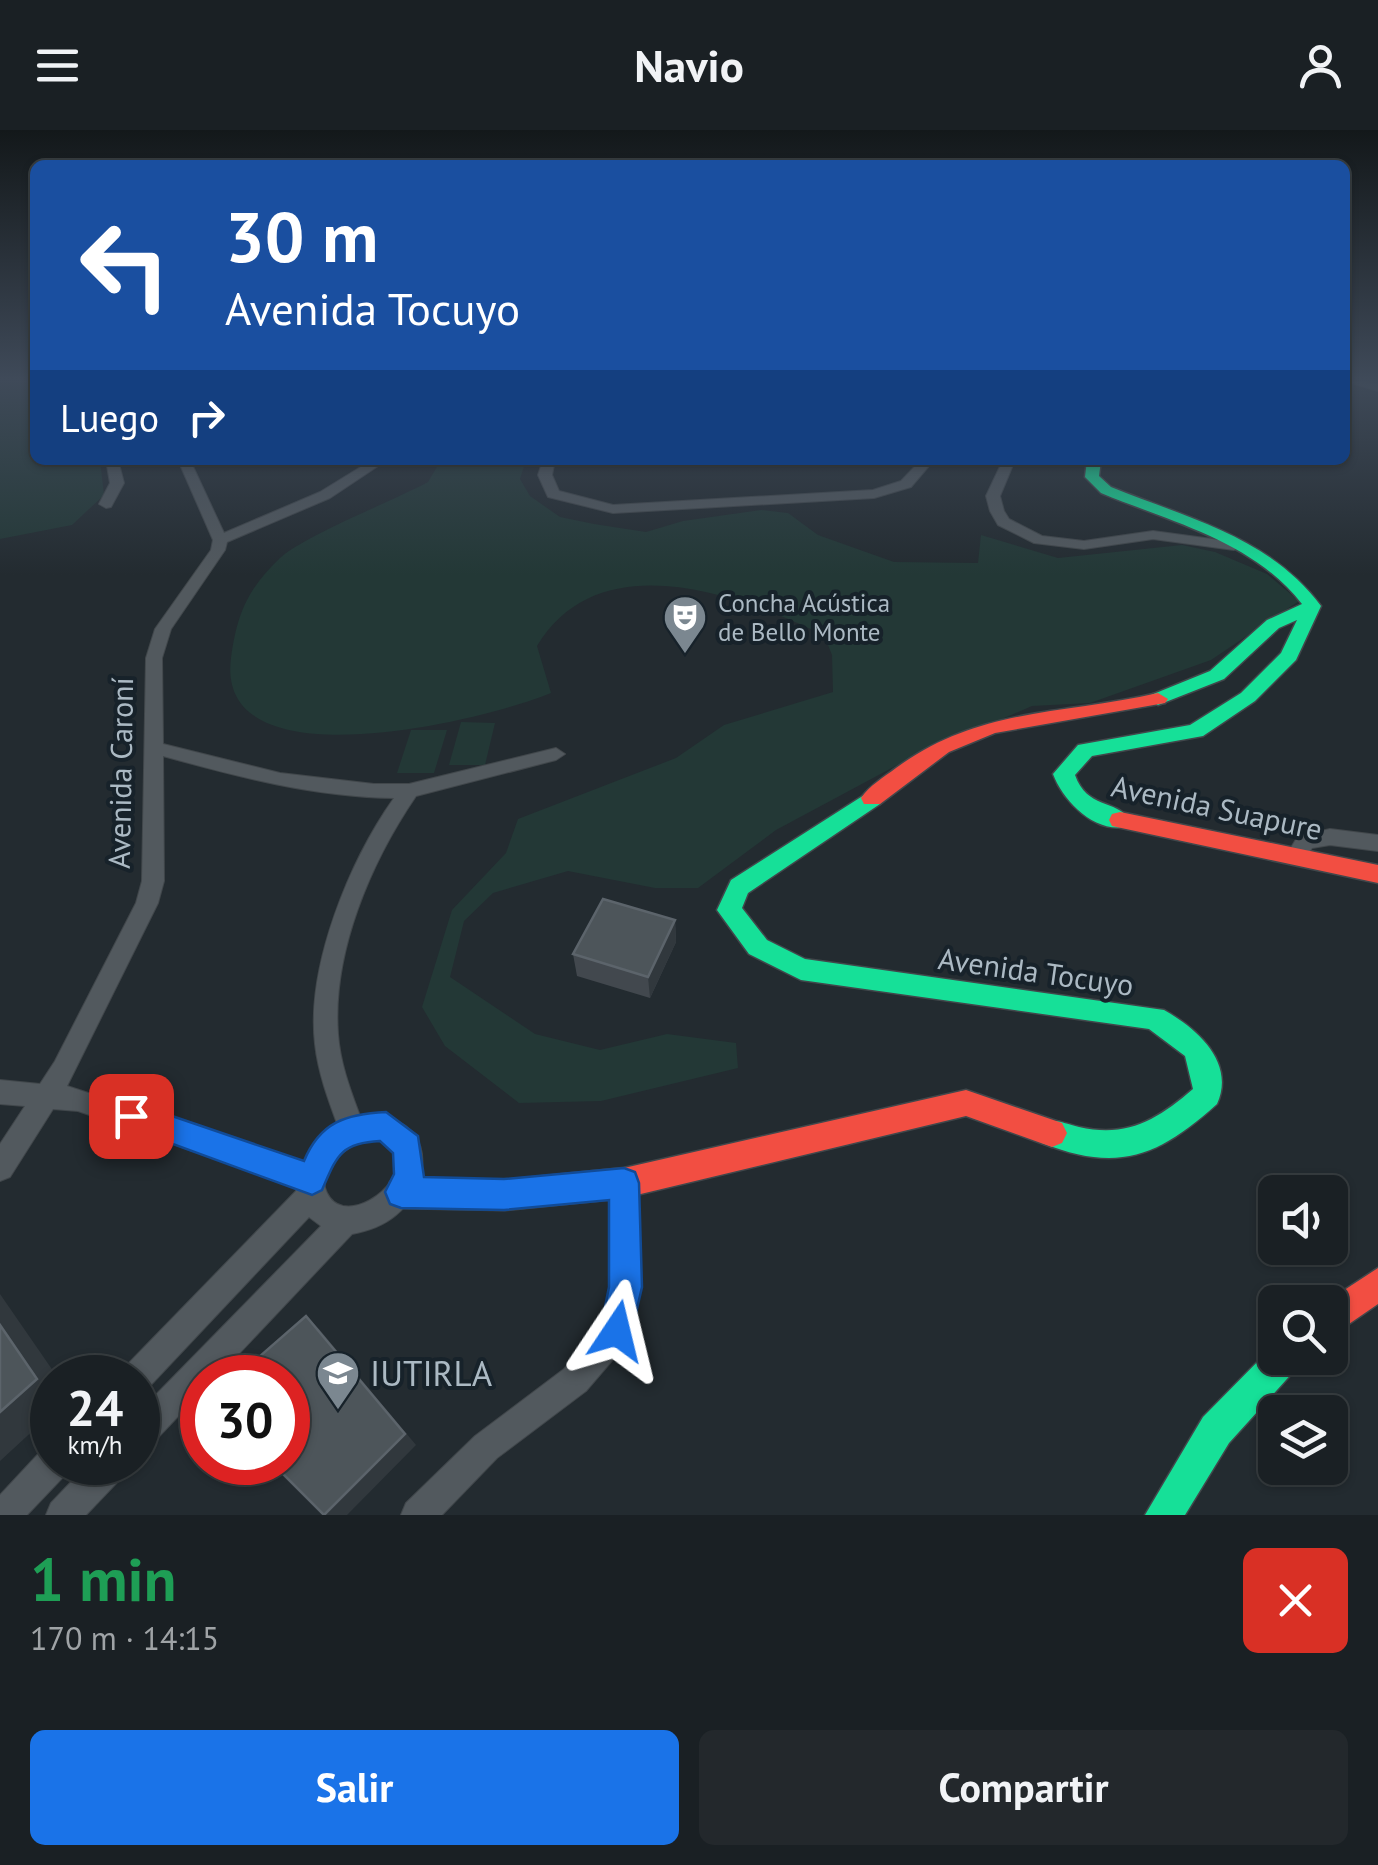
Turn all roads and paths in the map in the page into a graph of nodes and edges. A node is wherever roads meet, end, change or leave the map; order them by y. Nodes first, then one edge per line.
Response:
1 (113, 465) edge
2 (186, 465) edge
3 (373, 465) edge
4 (548, 465) edge
5 (923, 465) edge
6 (1008, 465) edge
7 (1093, 465) edge
8 (106, 504) dead end
9 (220, 540) junction
10 (1234, 546) junction
11 (1312, 606) junction
12 (156, 748) junction
13 (556, 754) dead end
14 (409, 791) junction
15 (1378, 843) edge
16 (1296, 856) junction
17 (1378, 874) edge
18 (0, 1092) edge
19 (49, 1093) junction
20 (352, 1128) junction
21 (0, 1168) edge
22 (624, 1183) junction
23 (312, 1186) junction
24 (401, 1192) junction
25 (347, 1219) junction
26 (1378, 1284) edge
27 (1348, 1306) edge
28 (157, 1355) edge
29 (1264, 1375) edge
30 (160, 1413) edge
31 (32, 1485) edge
32 (91, 1485) edge
33 (4, 1515) edge
34 (63, 1515) edge
35 (418, 1515) edge
36 (1164, 1515) edge

1 - 8 street
2 - 9 street
3 - 9 street
4 - 5 street
6 - 10 street
7 - 10 street
9 - 12 street, Avenida Caroní
10 - 11 street
11 - 16 street, Avenida Suapure
11 - 22 street, Avenida Tocuyo
12 - 14 street
12 - 19 street, Avenida Caroní
13 - 14 street
14 - 20 street
15 - 16 street
16 - 17 street, Avenida Suapure
18 - 19 street
19 - 21 street, Avenida Caroní
19 - 23 street
20 - 23 street
20 - 24 street
22 - 24 street, Avenida Tocuyo
22 - 35 street
23 - 25 street
23 - 28 street
24 - 25 street
25 - 30 street
26 - 27 street
29 - 36 street
31 - 33 street
32 - 34 street

